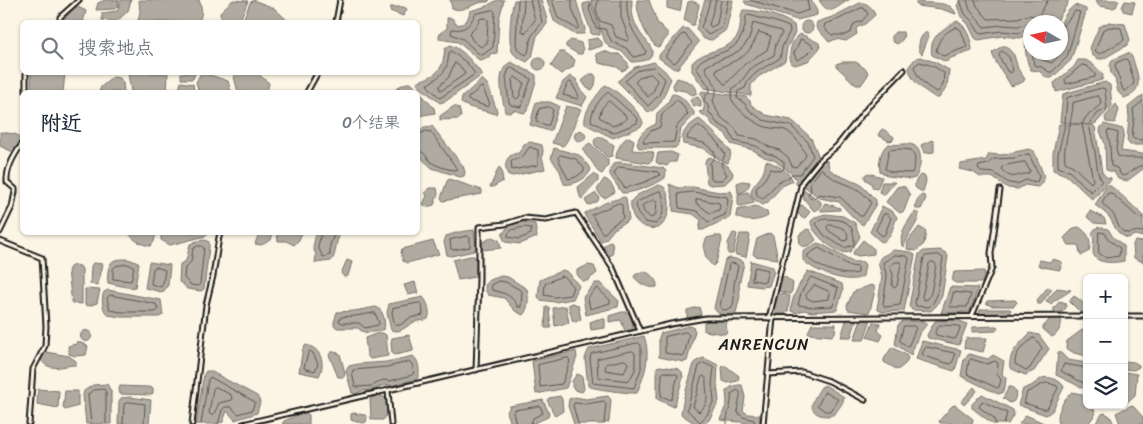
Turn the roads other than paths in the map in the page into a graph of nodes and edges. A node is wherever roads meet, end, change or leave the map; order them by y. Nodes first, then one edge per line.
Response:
1 (78, 0) edge
2 (340, 0) edge
3 (60, 20) edge
4 (336, 20) edge
5 (904, 70) dead end
6 (26, 75) edge
7 (316, 75) edge
8 (26, 90) edge
9 (308, 90) edge
10 (20, 147) edge
11 (1000, 190) dead end
12 (0, 232) edge
13 (220, 235) edge
14 (0, 241) edge
15 (972, 316) junction
16 (1083, 316) edge
17 (1128, 316) edge
18 (1143, 316) edge
19 (771, 318) junction
20 (640, 331) junction
21 (476, 370) junction
22 (768, 374) junction
23 (388, 391) junction
24 (865, 400) dead end
25 (29, 424) edge
26 (192, 424) edge
27 (243, 424) edge
28 (391, 424) edge
29 (763, 424) edge

1 - 3 street
2 - 4 street
5 - 19 street
6 - 8 street
7 - 9 street
10 - 12 street
11 - 15 street
13 - 26 street
14 - 25 street
15 - 16 street
15 - 19 street
17 - 18 street
19 - 20 street
19 - 22 street
20 - 21 street
20 - 21 street
21 - 23 street
22 - 24 street
22 - 29 street
23 - 27 street
23 - 28 street

